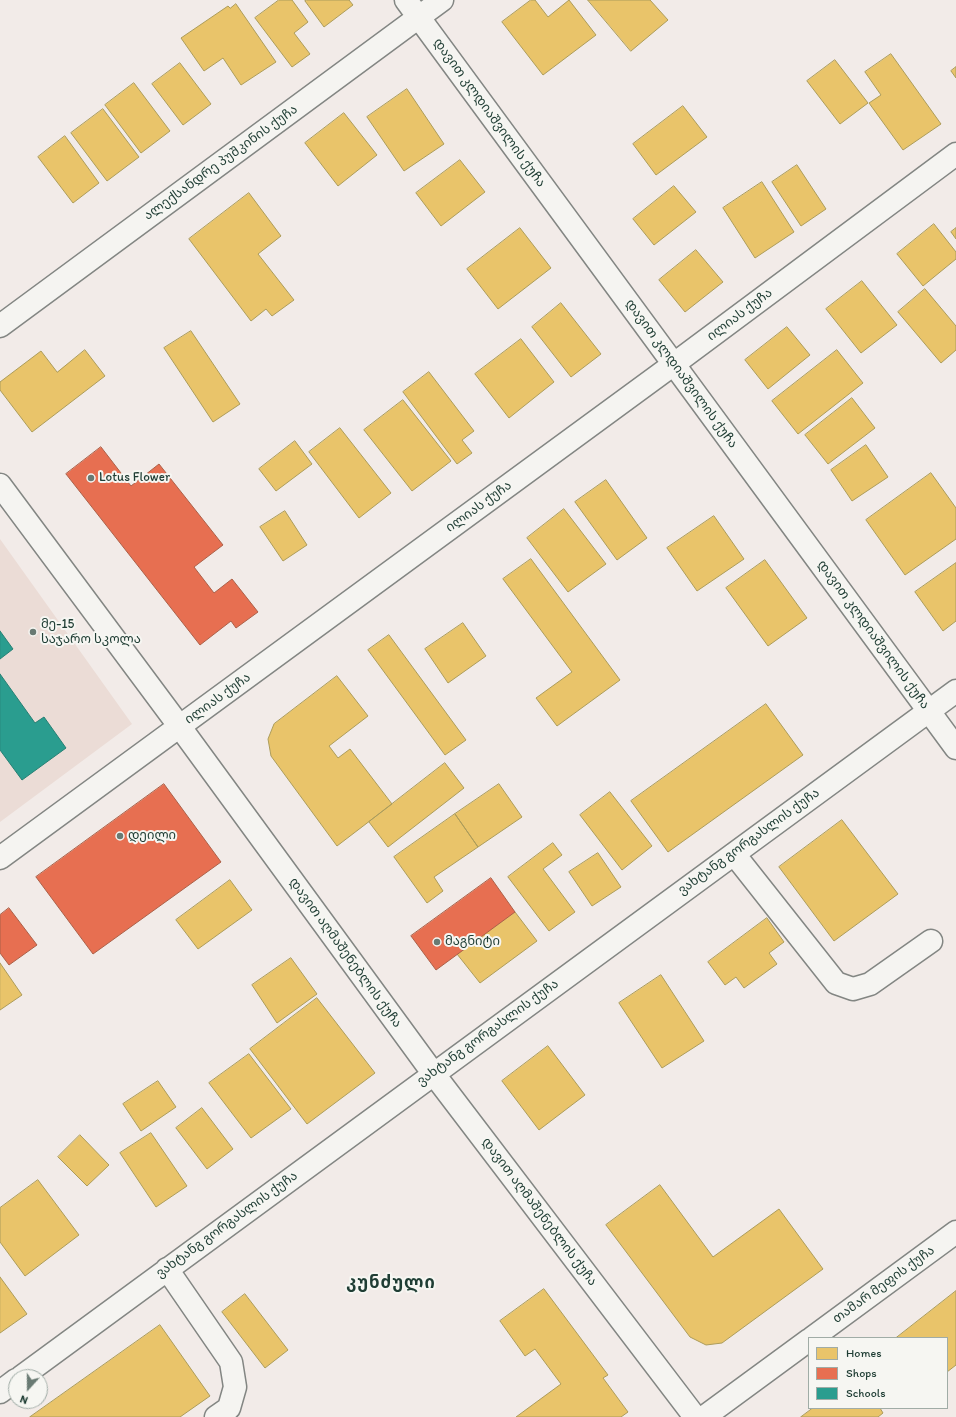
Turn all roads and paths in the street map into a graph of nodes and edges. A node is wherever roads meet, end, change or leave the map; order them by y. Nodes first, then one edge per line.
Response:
1 (442, 0) edge
2 (412, 9) edge
3 (956, 154) edge
4 (0, 326) edge
5 (674, 364) junction
6 (0, 485) edge
7 (956, 691) edge
8 (929, 711) junction
9 (180, 727) junction
10 (956, 748) edge
11 (734, 854) junction
12 (0, 858) edge
13 (931, 941) dead end
14 (433, 1073) junction
15 (956, 1232) edge
16 (167, 1269) junction
17 (813, 1337) edge
18 (808, 1341) edge
19 (31, 1369) edge
20 (216, 1417) edge
21 (695, 1417) edge
22 (704, 1417) edge

1 - 2 street, ალექსანდრე პუშკინის ქუჩა
2 - 4 street, ალექსანდრე პუშკინის ქუჩა
2 - 5 street, დავით კლდიაშვილის ქუჩა
3 - 5 street, ილიას ქუჩა
5 - 8 street, დავით კლდიაშვილის ქუჩა
5 - 9 street, ილიას ქუჩა
6 - 9 street, დავით აღმაშენებლის ქუჩა
7 - 8 street, ვახტანგ გორგასლის ქუჩა
8 - 10 street, დავით კლდიაშვილის ქუჩა
8 - 11 street, ვახტანგ გორგასლის ქუჩა
9 - 12 street, ილიას ქუჩა
9 - 14 street, დავით აღმაშენებლის ქუჩა
11 - 13 street
11 - 14 street, ვახტანგ გორგასლის ქუჩა
14 - 16 street, ვახტანგ გორგასლის ქუჩა
14 - 21 street, დავით აღმაშენებლის ქუჩა
15 - 17 street, თამარ მეფის ქუჩა
16 - 19 street, ვახტანგ გორგასლის ქუჩა
16 - 20 street
18 - 22 street

